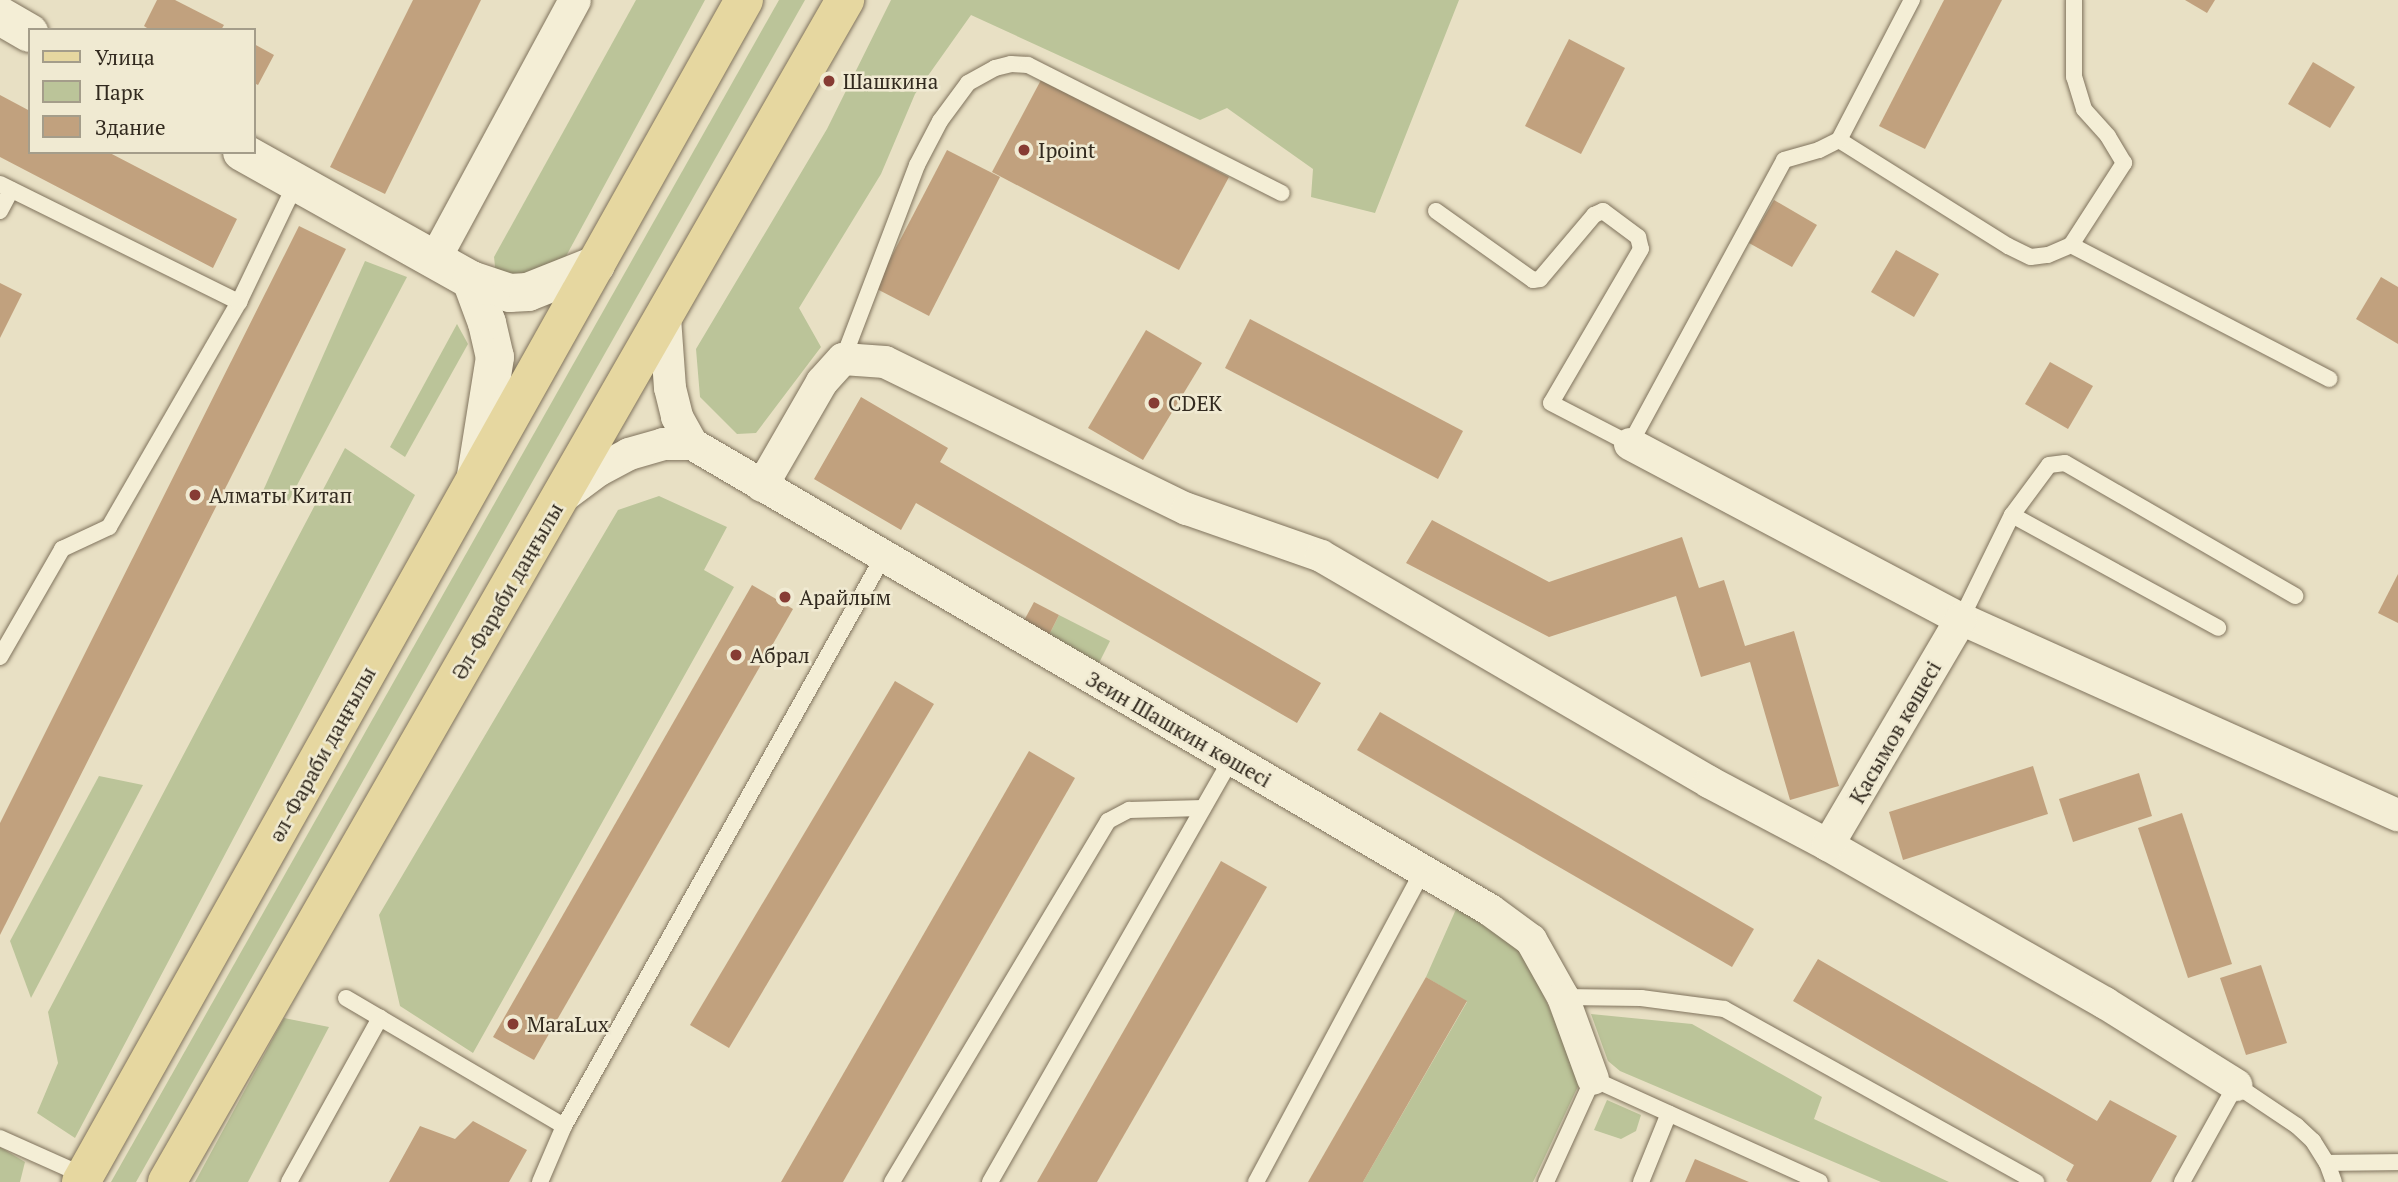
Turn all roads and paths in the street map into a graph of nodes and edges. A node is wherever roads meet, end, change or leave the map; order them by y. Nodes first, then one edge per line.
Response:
1 (575, 0) edge
2 (744, 0) edge
3 (845, 0) edge
4 (1912, 0) edge
5 (2074, 0) edge
6 (0, 16) edge
7 (28, 32) edge
8 (1839, 140) junction
9 (246, 154) edge
10 (297, 181) junction
11 (6, 187) edge
12 (1281, 193) dead end
13 (0, 211) edge
14 (1436, 211) dead end
15 (2071, 245) junction
16 (435, 259) junction
17 (596, 265) junction
18 (471, 280) junction
19 (239, 302) junction
20 (665, 318) junction
21 (843, 359) junction
22 (2329, 379) dead end
23 (692, 444) junction
24 (1630, 444) junction
25 (476, 475) junction
26 (762, 486) junction
27 (560, 499) junction
28 (2012, 515) junction
29 (883, 557) junction
30 (2295, 596) dead end
31 (1962, 619) junction
32 (2218, 628) dead end
33 (0, 657) edge
34 (1231, 759) junction
35 (1203, 808) junction
36 (2398, 815) edge
37 (1828, 845) junction
38 (1423, 871) junction
39 (1563, 997) junction
40 (346, 998) dead end
41 (380, 1018) junction
42 (1593, 1079) junction
43 (2236, 1085) junction
44 (1669, 1113) junction
45 (564, 1126) junction
46 (0, 1138) edge
47 (2398, 1162) edge
48 (2327, 1163) junction
49 (83, 1179) edge
50 (167, 1182) edge
51 (289, 1182) edge
52 (540, 1182) edge
53 (892, 1182) edge
54 (990, 1182) edge
55 (1255, 1182) edge
56 (1546, 1182) edge
57 (1641, 1182) edge
58 (1820, 1182) edge
59 (2036, 1182) edge
60 (2182, 1182) edge
61 (2334, 1182) edge

1 - 16 street
2 - 17 main road
3 - 20 main road, Әл-Фараби даңғылы
4 - 8 lane
5 - 15 lane
6 - 7 street
8 - 15 lane
8 - 24 lane
9 - 10 street
10 - 16 street
10 - 19 lane
11 - 13 lane
11 - 19 lane
12 - 21 lane
14 - 24 lane
15 - 22 lane
16 - 18 street
17 - 18 street
17 - 25 main road, әл-Фараби даңғылы
18 - 25 street
19 - 33 lane
20 - 23 street
20 - 27 main road, Әл-Фараби даңғылы
21 - 26 street
21 - 37 street
23 - 26 street, Зеин Шашкин көшесі
23 - 27 street
24 - 31 street
25 - 49 main road, әл-Фараби даңғылы
26 - 29 street, Зеин Шашкин көшесі
27 - 50 main road, Әл-Фараби даңғылы
28 - 30 lane
28 - 31 lane
28 - 32 lane
29 - 34 street, Зеин Шашкин көшесі
29 - 45 lane
31 - 36 street
31 - 37 street, Қасымов көшесі
34 - 35 lane
34 - 38 street, Зеин Шашкин көшесі
35 - 53 lane
35 - 54 lane
37 - 43 street
38 - 39 street, Зеин Шашкин көшесі
38 - 55 lane
39 - 42 street, Зеин Шашкин көшесі
39 - 59 lane
40 - 41 lane
41 - 45 lane
41 - 51 lane
42 - 44 lane
42 - 56 lane
43 - 48 lane
43 - 60 lane
44 - 57 lane
44 - 58 lane
45 - 52 lane
46 - 49 lane
47 - 48 lane
48 - 61 lane

